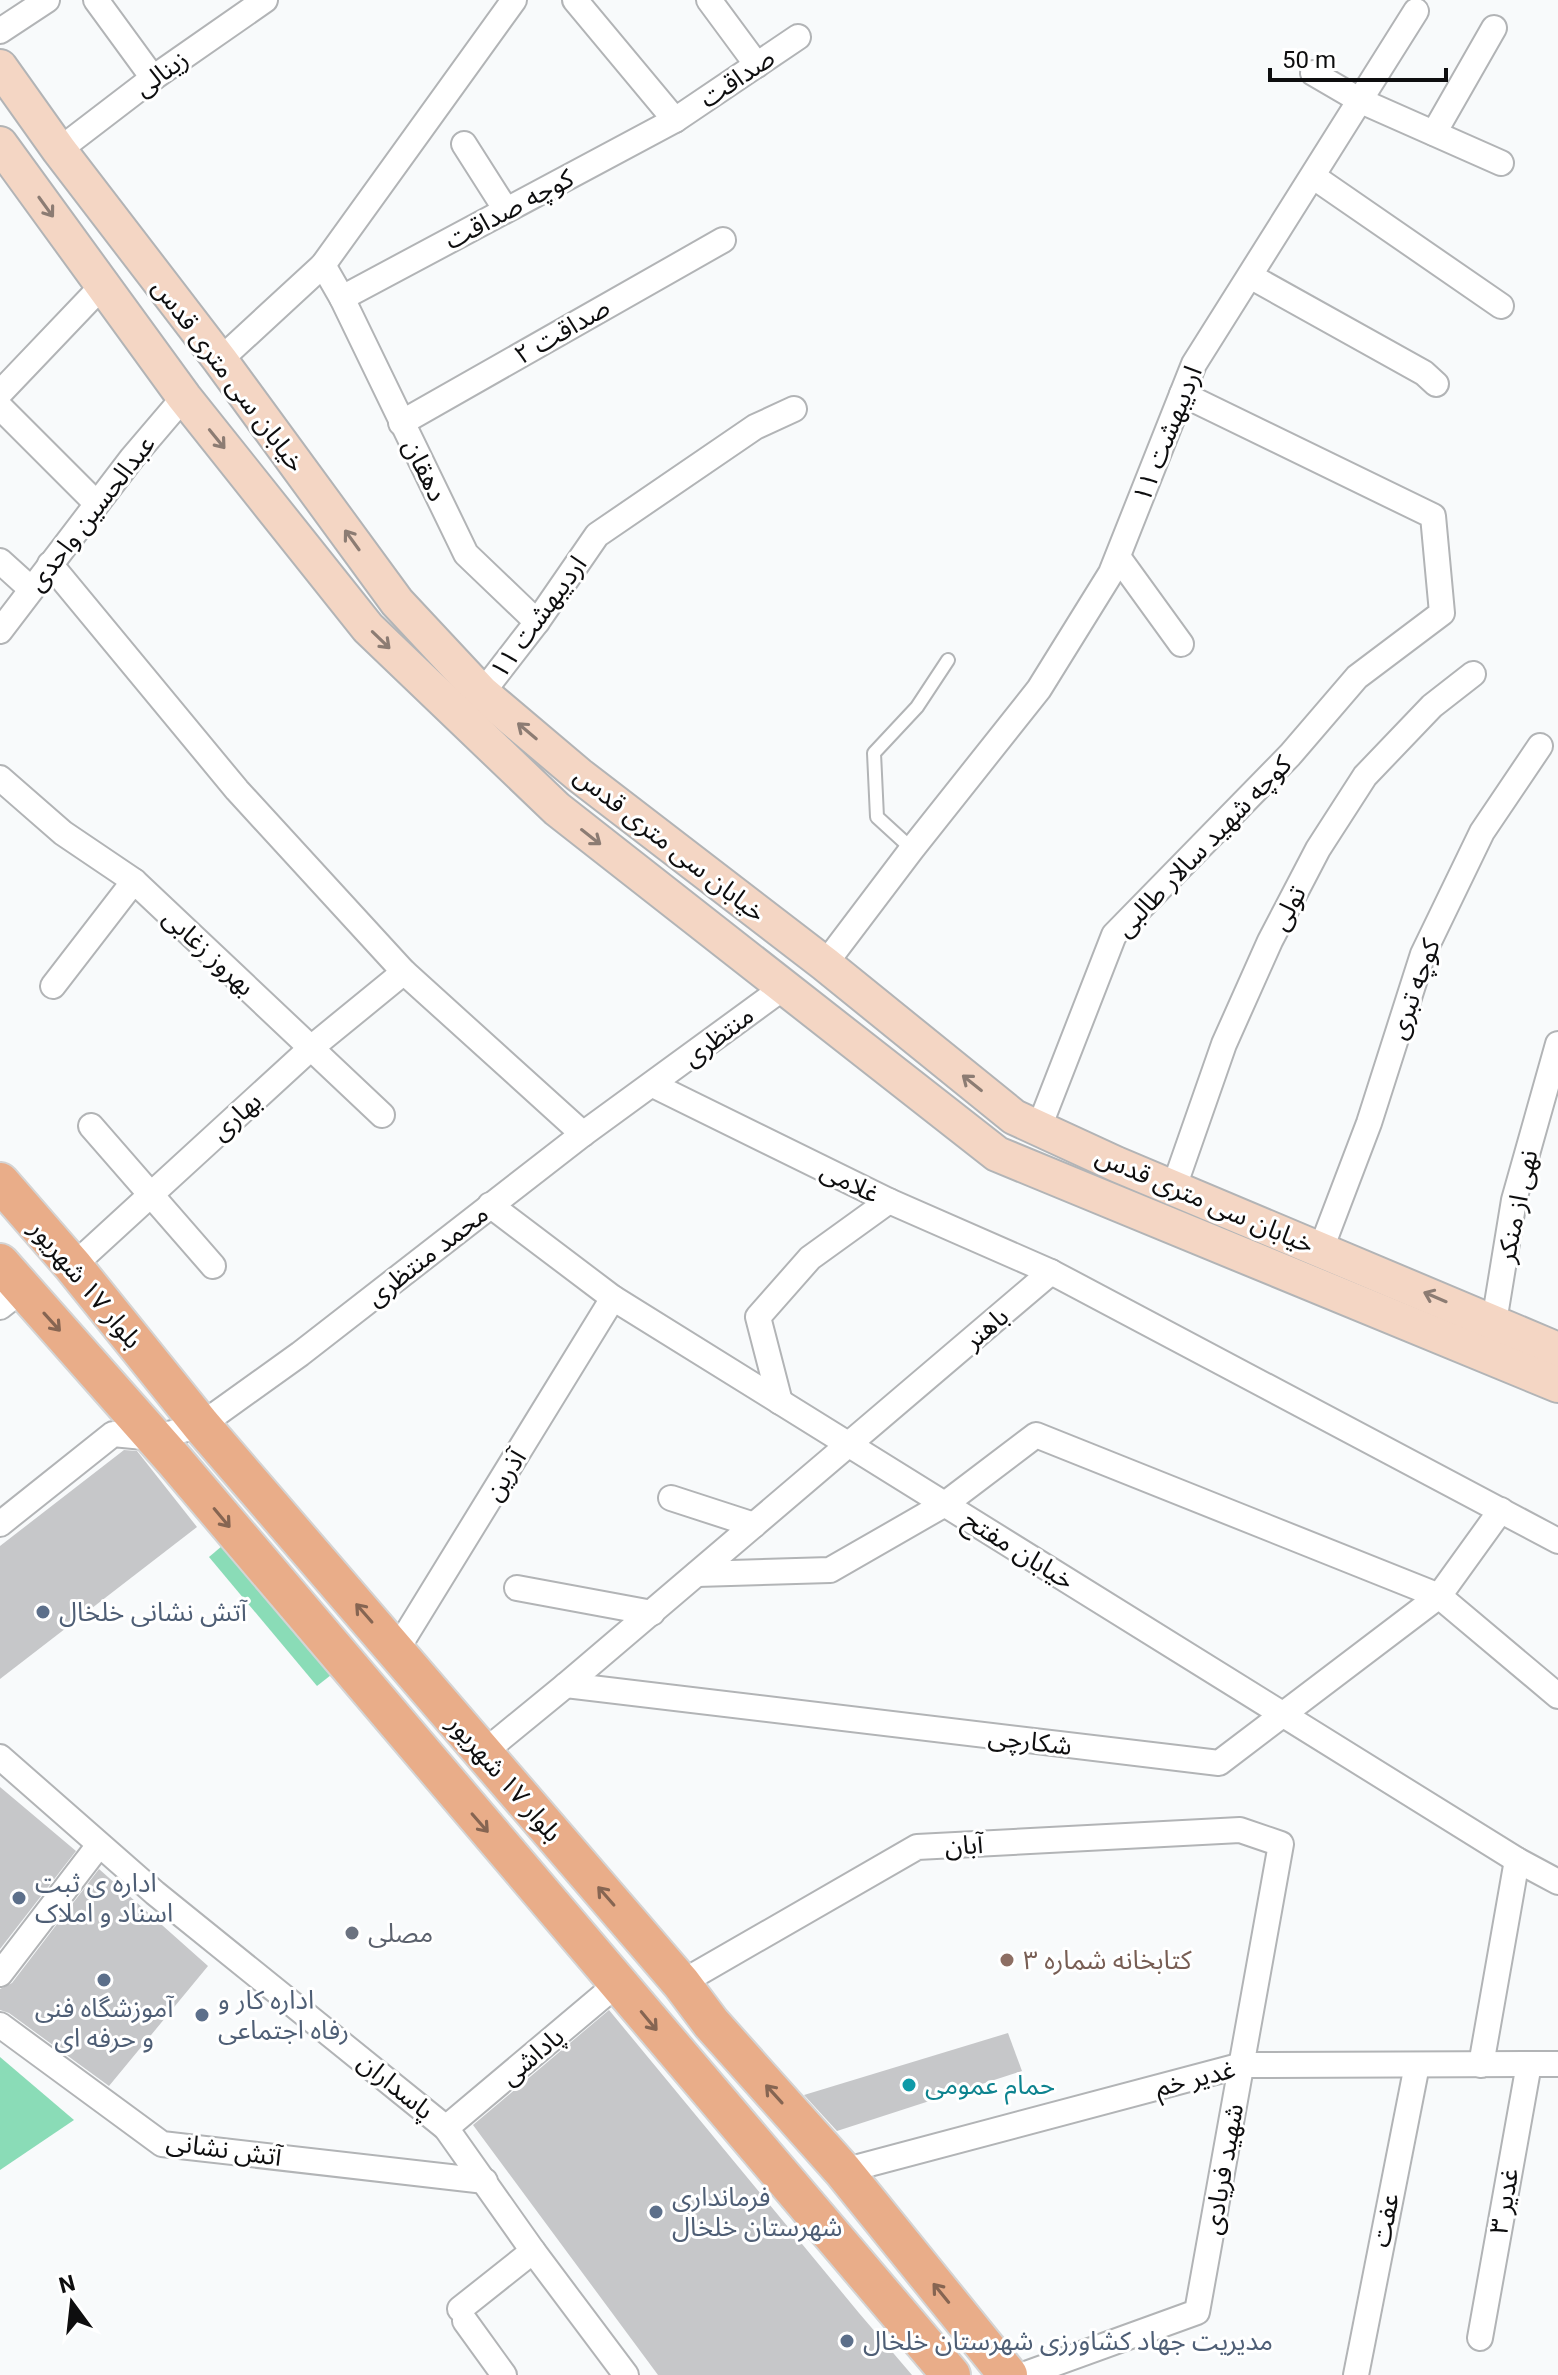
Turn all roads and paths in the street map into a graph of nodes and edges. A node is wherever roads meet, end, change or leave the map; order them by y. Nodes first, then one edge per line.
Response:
1 (47, 0) edge
2 (96, 0) edge
3 (514, 0) edge
4 (575, 0) edge
5 (709, 0) edge
6 (252, 4) edge
7 (1416, 11) dead end
8 (1494, 28) dead end
9 (0, 31) edge
10 (798, 37) dead end
11 (757, 65) junction
12 (0, 67) edge
13 (1313, 73) dead end
14 (153, 78) junction
15 (1361, 101) junction
16 (675, 120) junction
17 (1434, 133) junction
18 (464, 144) dead end
19 (59, 150) junction
20 (5, 162) edge
21 (1501, 163) dead end
22 (1314, 177) junction
23 (506, 210) junction
24 (723, 240) dead end
25 (323, 265) junction
26 (1250, 276) junction
27 (103, 285) junction
28 (342, 298) junction
29 (1501, 306) dead end
30 (220, 360) junction
31 (1436, 384) dead end
32 (0, 393) edge
33 (1182, 394) junction
34 (184, 397) junction
35 (0, 407) edge
36 (794, 409) dead end
37 (401, 423) junction
38 (96, 503) junction
39 (1118, 557) junction
40 (0, 561) edge
41 (50, 564) junction
42 (31, 589) junction
43 (537, 622) junction
44 (0, 631) edge
45 (1181, 644) dead end
46 (948, 660) dead end
47 (1473, 674) dead end
48 (482, 693) junction
49 (1540, 746) dead end
50 (579, 775) junction
51 (0, 778) edge
52 (557, 809) junction
53 (912, 849) junction
54 (134, 881) junction
55 (825, 964) junction
56 (404, 972) junction
57 (53, 986) dead end
58 (783, 988) junction
59 (1558, 1044) edge
60 (311, 1048) junction
61 (653, 1085) junction
62 (382, 1115) dead end
63 (1026, 1123) junction
64 (91, 1126) dead end
65 (583, 1134) junction
66 (997, 1154) junction
67 (0, 1182) edge
68 (1174, 1187) junction
69 (151, 1195) junction
70 (889, 1201) junction
71 (490, 1205) junction
72 (1321, 1249) junction
73 (73, 1266) junction
74 (213, 1266) dead end
75 (1051, 1272) junction
76 (8, 1286) edge
77 (613, 1298) junction
78 (1494, 1322) junction
79 (1558, 1350) edge
80 (1558, 1385) edge
81 (780, 1402) junction
82 (201, 1425) junction
83 (154, 1438) junction
84 (848, 1445) junction
85 (671, 1498) dead end
86 (945, 1504) junction
87 (1501, 1510) junction
88 (0, 1524) edge
89 (754, 1525) junction
90 (1558, 1541) edge
91 (697, 1574) junction
92 (517, 1588) dead end
93 (1439, 1596) junction
94 (652, 1613) junction
95 (396, 1651) junction
96 (566, 1685) junction
97 (430, 1691) junction
98 (1558, 1696) edge
99 (386, 1712) junction
100 (1283, 1715) junction
101 (483, 1753) junction
102 (0, 1757) edge
103 (1281, 1844) joint
104 (99, 1845) junction
105 (1517, 1860) junction
106 (1558, 1882) edge
107 (648, 1944) junction
108 (0, 1974) edge
109 (614, 1980) junction
110 (681, 1983) junction
111 (0, 2025) edge
112 (1529, 2064) junction
113 (1558, 2064) edge
114 (1242, 2065) junction
115 (1417, 2065) junction
116 (1481, 2065) junction
117 (446, 2128) junction
118 (843, 2171) junction
119 (485, 2181) junction
120 (533, 2251) junction
121 (1480, 2338) dead end
122 (504, 2375) edge
123 (626, 2375) edge
124 (951, 2375) edge
125 (1008, 2375) edge
126 (1023, 2375) edge
127 (1356, 2375) edge

1 - 9 street
2 - 14 street
3 - 25 street
4 - 16 street
5 - 11 street
6 - 14 street, زینالی
7 - 15 street, ۱۱ اردیبهشت
8 - 17 street
10 - 11 street, صداقت
11 - 16 street, صداقت
12 - 19 main road, خیابان سی متری قدس
13 - 15 street
14 - 19 street, زینالی
15 - 17 street
15 - 22 street, ۱۱ اردیبهشت
16 - 23 street, کوچه صداقت
17 - 21 street
18 - 23 street
19 - 30 main road, خیابان سی متری قدس
20 -> 27 main road, خیابان سی متری قدس
22 - 26 street, ۱۱ اردیبهشت
22 - 29 street
23 - 28 street, کوچه صداقت
24 - 37 street, صداقت ۲
25 - 28 street, دهقان
25 - 30 street
26 - 31 street
26 - 33 street, ۱۱ اردیبهشت
27 - 32 street
27 - 34 main road, خیابان سی متری قدس
28 - 37 street, دهقان
48 -> 30 main road, خیابان سی متری قدس
33 - 39 street, ۱۱ اردیبهشت
33 - 63 street, کوچه شهید سالار طالبی
34 - 38 street, عبدالحسین واحدی
34 -> 52 main road, خیابان سی متری قدس
35 - 38 street
36 - 43 street, ۱۱ اردیبهشت
37 - 43 street, دهقان
38 - 41 street, عبدالحسین واحدی
39 - 45 street
39 - 53 street, ۱۱ اردیبهشت
40 - 42 street
41 - 42 street, عبدالحسین واحدی
41 - 56 street
42 - 44 street, عبدالحسین واحدی
43 - 48 street, ۱۱ اردیبهشت
46 - 53 lane
47 - 68 street, تولی
50 -> 48 main road, خیابان سی متری قدس
49 - 72 street, کوچه تبری
50 - 52 main road
50 - 55 main road, خیابان سی متری قدس
51 - 54 street, بهروز زغابی
52 -> 58 main road, خیابان سی متری قدس
53 - 55 street, ۱۱ اردیبهشت
54 - 57 street
54 - 60 street, بهروز زغابی
63 -> 55 main road, خیابان سی متری قدس
56 - 60 street, بهاری
56 - 65 street
58 - 61 street, منتظری
58 - 66 main road, خیابان سی متری قدس
59 - 78 street, نهی از منکر
60 - 62 street, بهروز زغابی
60 - 69 street, بهاری
61 - 65 street, محمد منتظری
61 - 70 street, غلامی
63 - 66 main road
63 - 68 main road, خیابان سی متری قدس
64 - 69 street
65 - 71 street, محمد منتظری
66 - 80 main road, خیابان سی متری قدس
67 - 73 main road, بلوار ١٧ شهریور
68 - 72 main road, خیابان سی متری قدس
69 - 73 street, بهاری
69 - 74 street
70 - 75 street, غلامی
70 - 81 street
71 - 77 street, خیابان مفتح
71 - 82 street, محمد منتظری
78 -> 72 main road, خیابان سی متری قدس
73 - 82 main road, بلوار ١٧ شهریور
75 - 84 street, باهنر
75 - 87 street
76 -> 83 main road, بلوار ١٧ شهریور
77 - 81 street, خیابان مفتح
77 - 95 street, آذرین
78 - 79 main road, خیابان سی متری قدس
81 - 84 street, خیابان مفتح
82 - 83 street
95 -> 82 main road, بلوار ١٧ شهریور
83 - 88 street
83 -> 99 main road, بلوار ١٧ شهریور
84 - 86 street, خیابان مفتح
84 - 89 street, باهنر
85 - 89 street
86 - 91 street
86 - 93 street
86 - 100 street, خیابان مفتح
87 - 90 street
87 - 93 street, شکارچی
89 - 91 street, باهنر
91 - 94 street, باهنر
92 - 94 street
93 - 98 street
93 - 100 street, شکارچی
94 - 96 street, باهنر
95 - 97 main road, بلوار ١٧ شهریور
96 - 100 street, شکارچی
96 - 101 street, باهنر
97 - 99 main road
97 - 101 main road, بلوار ١٧ شهریور
99 -> 109 main road, بلوار ١٧ شهریور
100 - 105 street, خیابان مفتح
107 -> 101 main road, بلوار ١٧ شهریور
102 - 104 street, پاسداران
103 - 110 street, آبان
103 - 114 street, شهید فریادی
104 - 108 street
104 - 117 street, پاسداران
105 - 106 street, خیابان مفتح
105 - 116 street
107 - 109 main road
107 - 110 main road, بلوار ١٧ شهریور
109 - 117 street, پاداشی
109 -> 124 main road, بلوار ١٧ شهریور
118 -> 110 main road, بلوار ١٧ شهریور
111 - 119 street, آتش نشانی
112 - 113 street, غدیر خم
112 - 116 street, غدیر خم
112 - 121 street, غدیر ۳
114 - 115 street, غدیر خم
114 - 118 street, غدیر خم
114 - 126 street, شهید فریادی
115 - 116 street, غدیر خم
115 - 127 street, عفت
117 - 119 street, پاسداران
125 -> 118 main road, بلوار ١٧ شهریور
119 - 120 street, پاسداران
120 - 122 street
120 - 123 street, پاسداران

